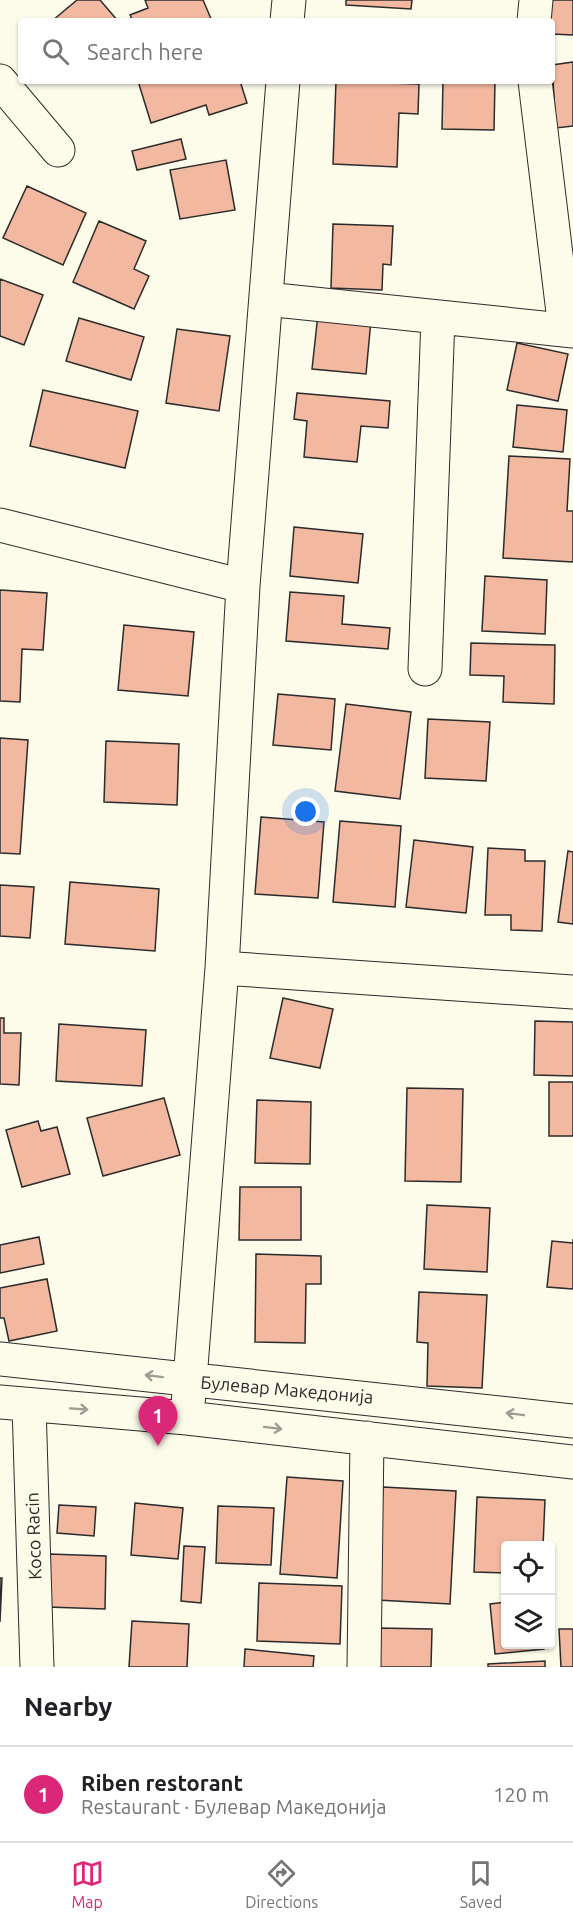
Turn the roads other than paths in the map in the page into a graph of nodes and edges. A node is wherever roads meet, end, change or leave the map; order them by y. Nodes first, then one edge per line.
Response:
1 (289, 0) edge
2 (536, 0) edge
3 (287, 18) edge
4 (534, 18) edge
5 (0, 81) edge
6 (283, 84) edge
7 (535, 84) edge
8 (58, 150) dead end
9 (266, 299) junction
10 (438, 318) junction
11 (569, 330) edge
12 (0, 525) edge
13 (243, 586) junction
14 (424, 669) dead end
15 (222, 968) junction
16 (573, 992) edge
17 (0, 1359) edge
18 (191, 1380) junction
19 (15, 1404) edge
20 (187, 1418) junction
21 (573, 1421) edge
22 (367, 1438) junction
23 (573, 1462) edge
24 (37, 1667) edge
25 (364, 1667) edge

1 - 3 street
2 - 4 street
5 - 8 street
6 - 9 street
7 - 11 street
9 - 10 street
9 - 13 street
10 - 11 street
10 - 14 street
12 - 13 street
13 - 15 street
15 - 16 street
15 - 18 street
18 -> 17 street, Булевар Македонија
18 - 20 street
21 -> 18 street, Булевар Македонија
19 -> 20 street, Булевар Македонија
19 - 24 street, Koco Racin
20 -> 22 street, Булевар Македонија
22 - 23 street, Булевар Македонија
22 - 25 street

